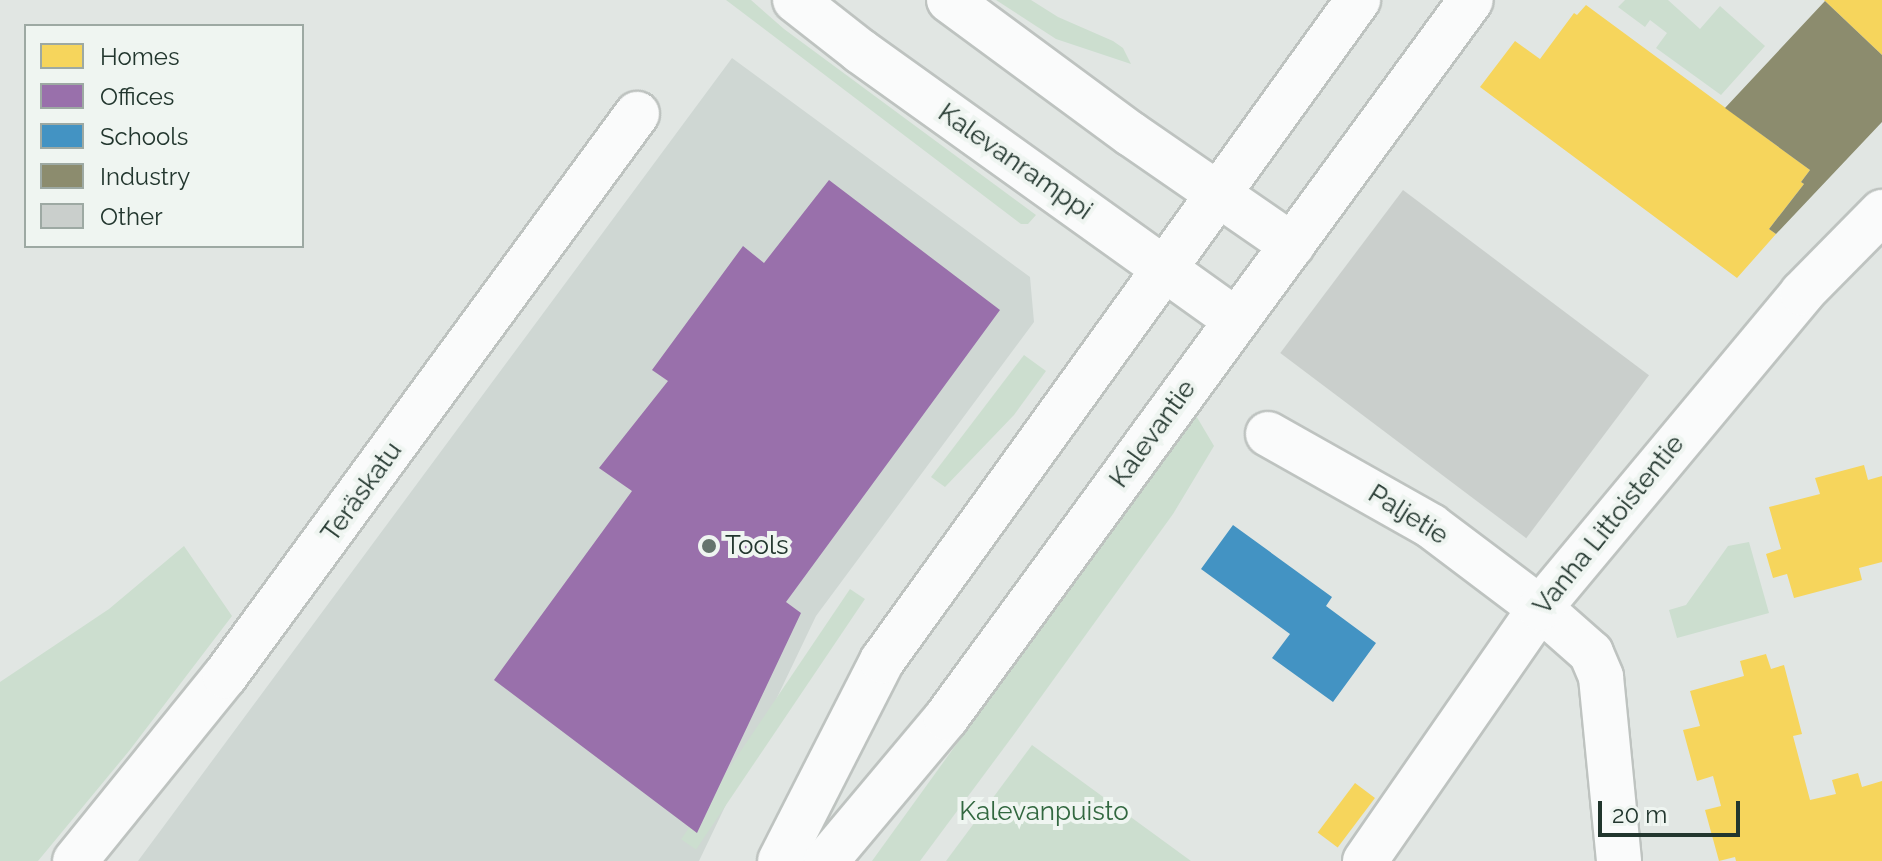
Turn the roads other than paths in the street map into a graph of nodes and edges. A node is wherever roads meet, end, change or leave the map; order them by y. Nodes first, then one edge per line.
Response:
1 (795, 0) edge
2 (949, 0) edge
3 (1358, 0) edge
4 (1471, 0) edge
5 (637, 114) dead end
6 (1217, 193) junction
7 (1882, 212) edge
8 (1292, 245) junction
9 (1164, 268) junction
10 (1236, 320) junction
11 (1268, 434) dead end
12 (1540, 608) junction
13 (75, 861) edge
14 (780, 861) edge
15 (826, 861) edge
16 (1365, 861) edge
17 (1619, 861) edge

1 - 9 main road, Kalevanramppi
2 - 6 main road
3 - 6 main road
4 - 8 main road, Kalevantie
5 - 13 main road, Teräskatu
6 - 8 main road
6 - 9 main road
7 - 12 main road, Vanha Littoistentie
8 - 10 main road, Kalevantie
9 - 10 main road, Kalevanramppi
9 - 14 main road
10 - 15 main road, Kalevantie
11 - 12 main road, Paljetie
12 - 16 main road, Vanha Littoistentie
12 - 17 main road, Paljetie

